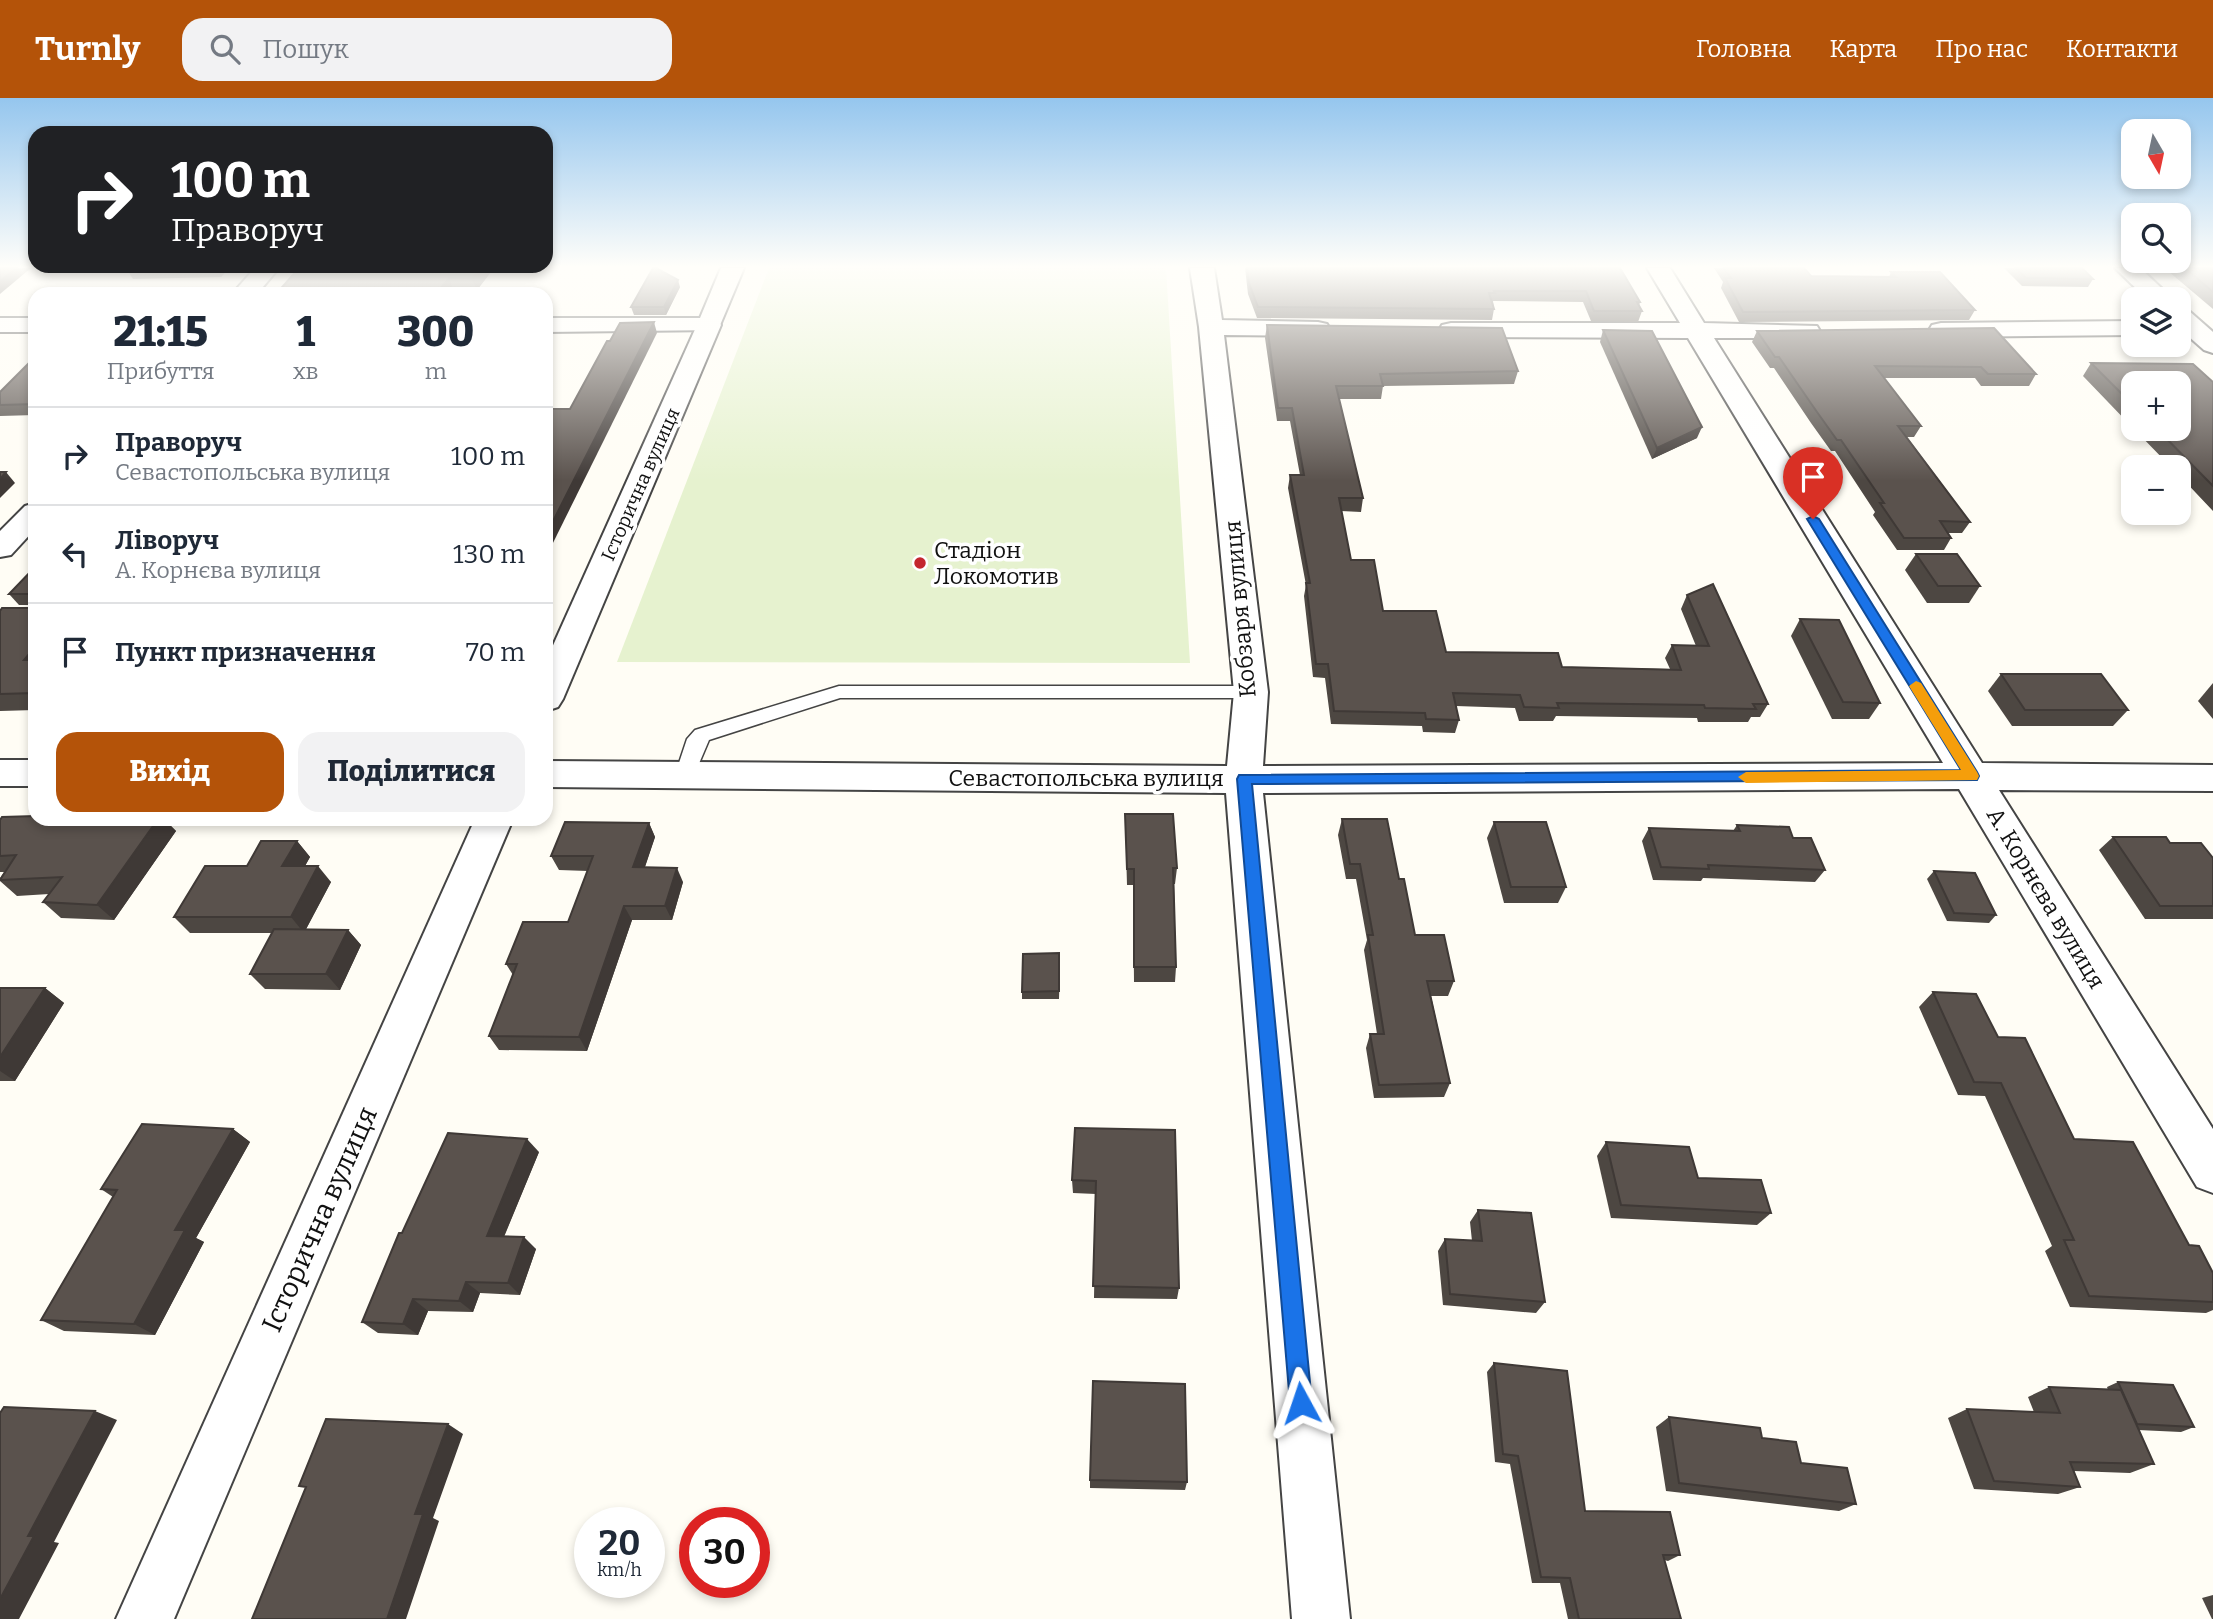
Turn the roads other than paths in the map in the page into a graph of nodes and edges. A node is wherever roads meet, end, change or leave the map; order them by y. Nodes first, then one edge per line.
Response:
1 (703, 339) edge
2 (1212, 339) edge
3 (1702, 339) edge
4 (28, 519) edge
5 (0, 548) edge
6 (553, 683) edge
7 (1251, 692) junction
8 (0, 773) edge
9 (28, 773) edge
10 (553, 774) edge
11 (685, 775) junction
12 (1972, 776) junction
13 (2213, 778) edge
14 (1244, 779) junction
15 (491, 826) edge
16 (2213, 1171) edge
17 (145, 1619) edge
18 (1321, 1619) edge

1 - 6 street, Історична вулиця
2 - 7 street, Кобзаря вулиця
3 - 12 street, А. Корнєва вулиця
4 - 5 street
7 - 11 lane
7 - 14 street, Кобзаря вулиця
8 - 9 street
10 - 11 street, Севастопольська вулиця
11 - 14 street, Севастопольська вулиця
12 - 13 street, Севастопольська вулиця
12 - 14 street, Севастопольська вулиця
12 - 16 street, А. Корнєва вулиця
14 - 18 street, Кобзаря вулиця
15 - 17 street, Історична вулиця

